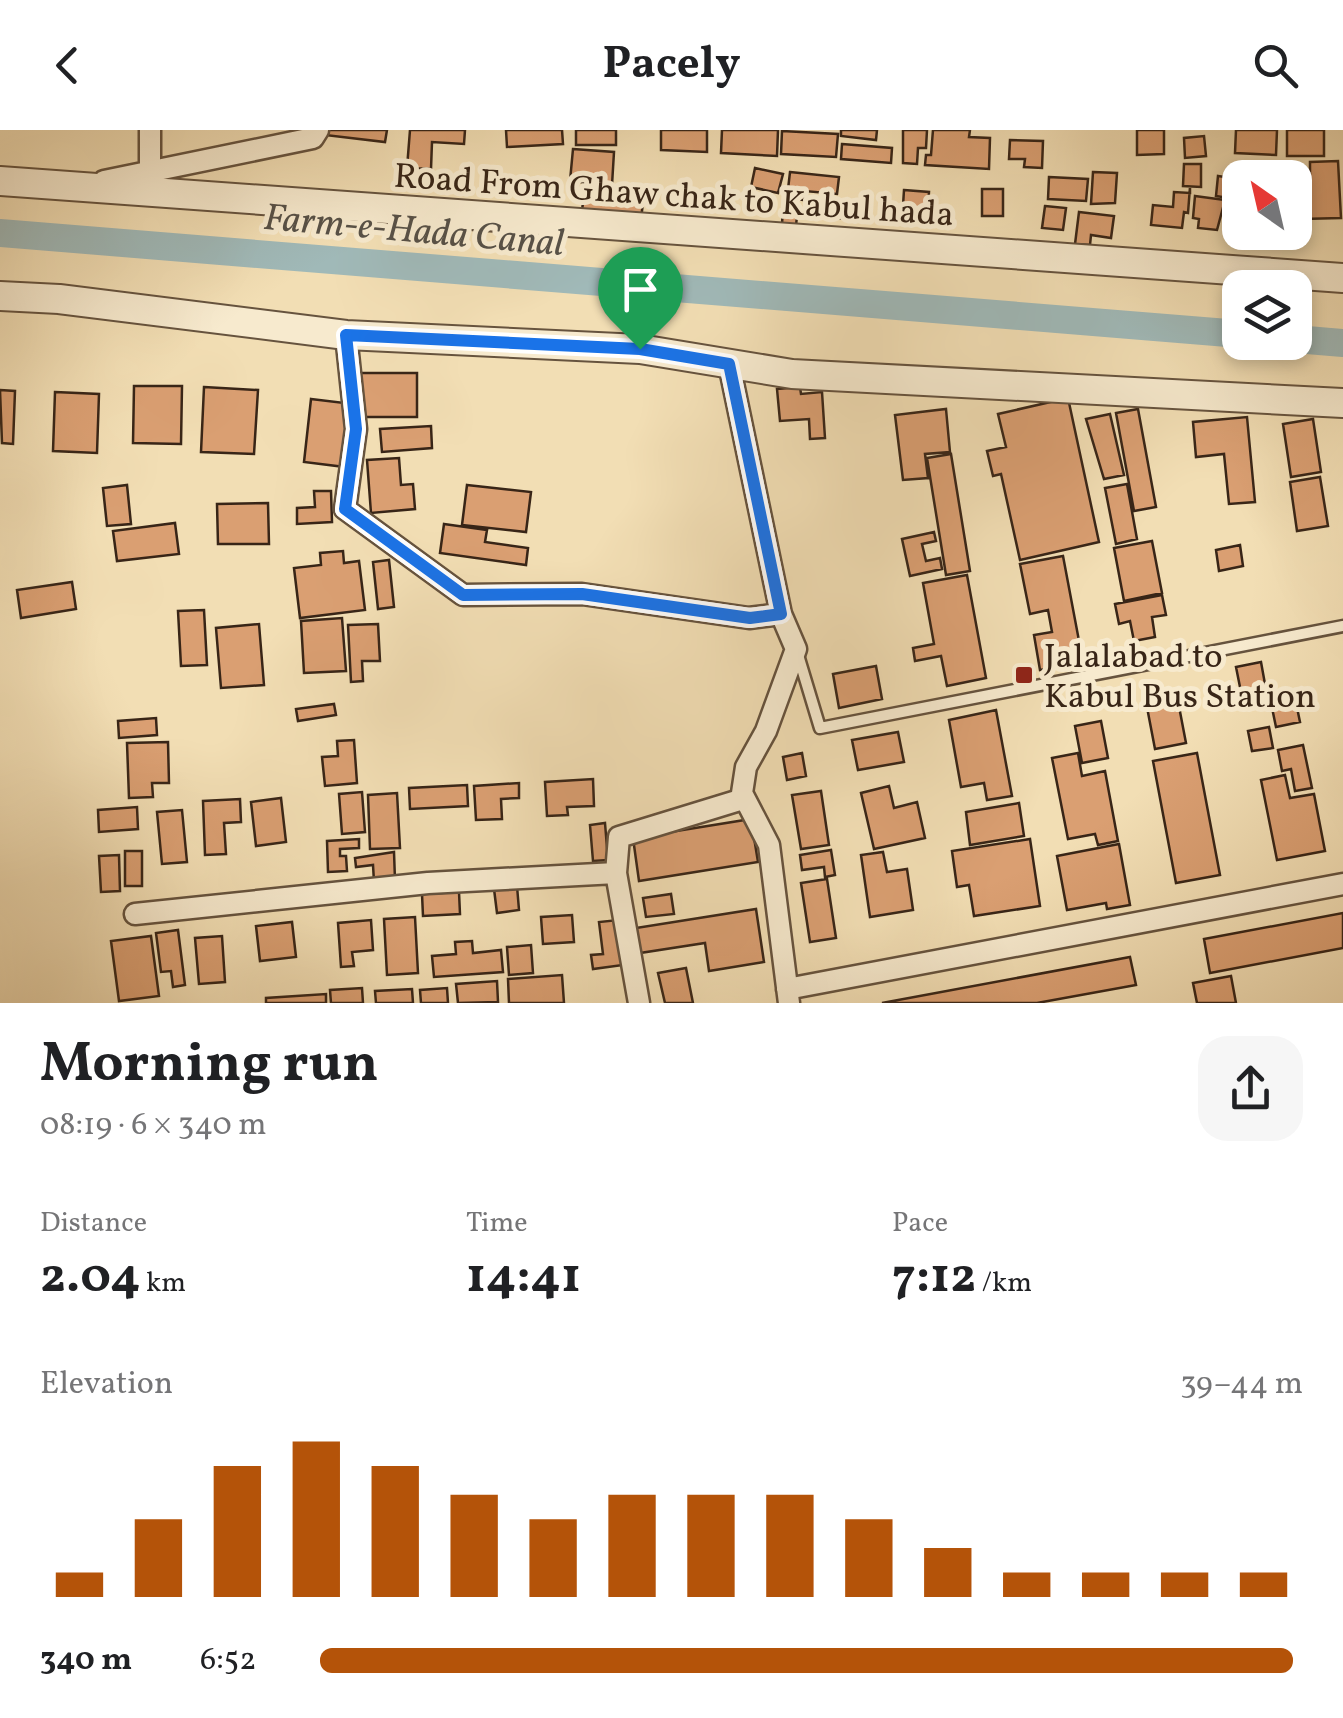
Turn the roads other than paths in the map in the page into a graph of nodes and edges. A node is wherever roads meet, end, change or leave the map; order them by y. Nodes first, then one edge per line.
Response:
1 (150, 130) edge
2 (318, 130) edge
3 (150, 172) junction
4 (0, 180) edge
5 (73, 188) junction
6 (1343, 278) edge
7 (0, 296) edge
8 (346, 335) junction
9 (729, 364) junction
10 (1343, 404) edge
11 (781, 614) junction
12 (1343, 626) edge
13 (796, 648) junction
14 (743, 798) junction
15 (616, 873) junction
16 (1343, 884) edge
17 (135, 914) dead end
18 (788, 996) edge
19 (640, 1003) edge

1 - 3 street
2 - 3 street
3 - 5 street
4 - 5 street, Road From Ghaw chak to Kabul hada
5 - 6 street, Road From Ghaw chak to Kabul hada
7 - 8 street
8 - 9 street
8 - 11 street
9 - 10 street
9 - 11 street
11 - 13 street
12 - 13 lane
13 - 14 street
14 - 15 street
14 - 18 street
15 - 17 street
15 - 19 street
16 - 18 street

